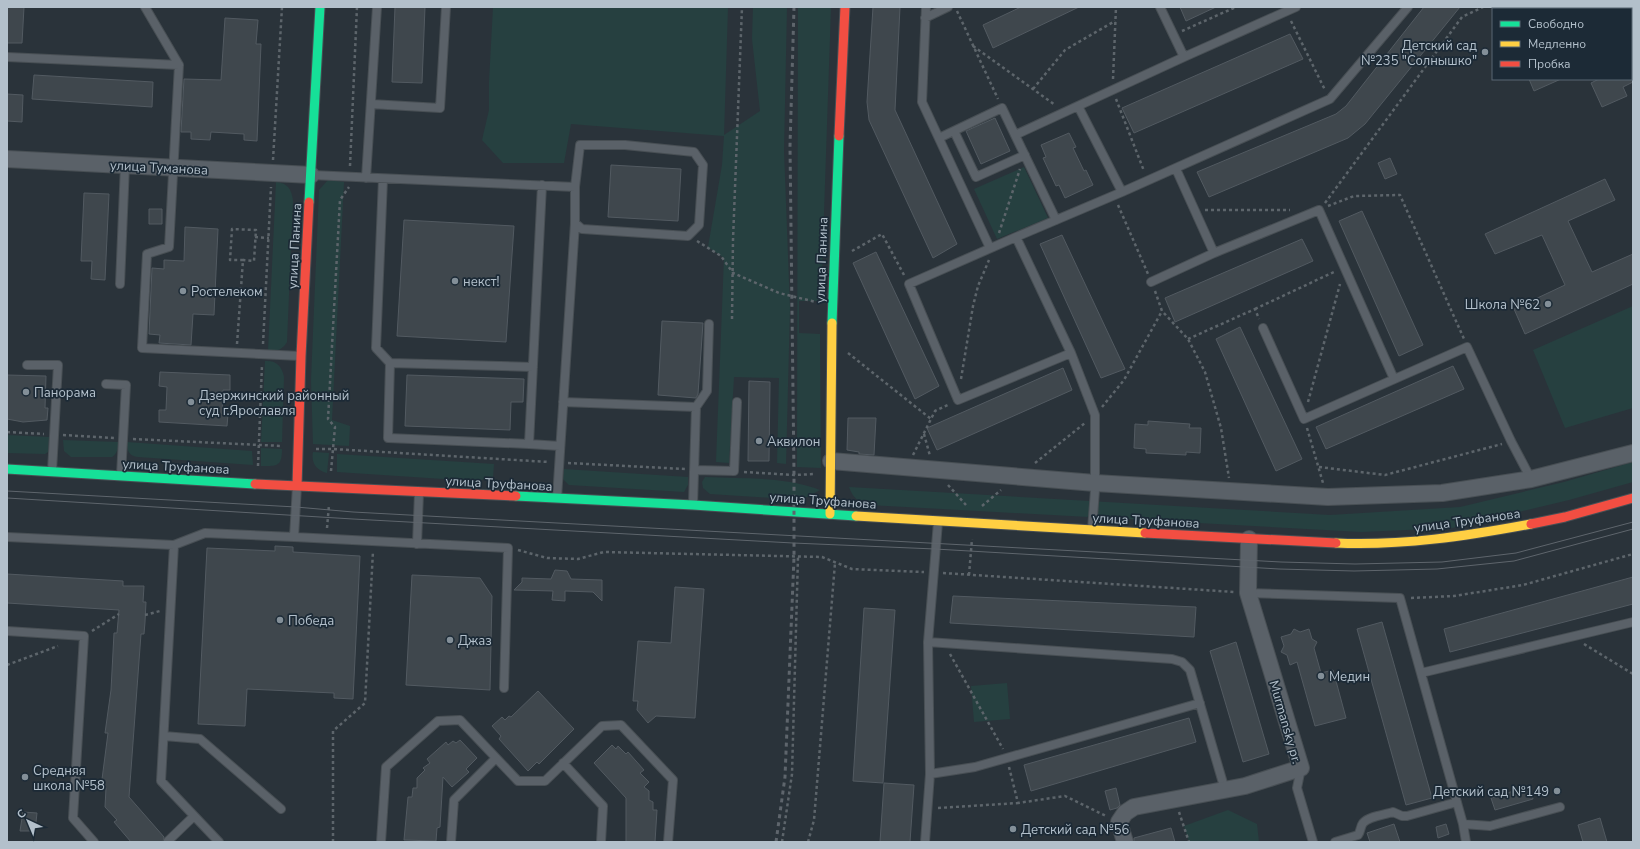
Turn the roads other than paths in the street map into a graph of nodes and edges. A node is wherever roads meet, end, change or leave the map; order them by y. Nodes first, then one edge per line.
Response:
1 (145, 7) edge
2 (320, 7) edge
3 (377, 7) edge
4 (446, 7) edge
5 (845, 7) edge
6 (926, 7) edge
7 (948, 7) edge
8 (1160, 7) edge
9 (1296, 7) edge
10 (1408, 7) edge
11 (926, 18) junction
12 (7, 57) edge
13 (1184, 57) junction
14 (179, 65) junction
15 (372, 104) junction
16 (1078, 106) junction
17 (954, 131) junction
18 (1015, 135) junction
19 (939, 138) junction
20 (1025, 155) junction
21 (7, 159) edge
22 (125, 165) junction
23 (175, 168) junction
24 (1176, 169) junction
25 (311, 175) junction
26 (366, 178) junction
27 (383, 179) junction
28 (542, 185) junction
29 (575, 187) junction
30 (1122, 192) junction
31 (1056, 220) junction
32 (574, 223) junction
33 (1016, 237) junction
34 (992, 247) junction
35 (1214, 253) junction
36 (1151, 282) road end
37 (120, 284) dead end
38 (709, 324) dead end
39 (1263, 328) road end
40 (1071, 353) junction
41 (302, 356) junction
42 (390, 363) junction
43 (27, 365) dead end
44 (533, 367) junction
45 (1394, 379) junction
46 (106, 384) dead end
47 (563, 402) junction
48 (737, 402) dead end
49 (696, 408) junction
50 (529, 444) junction
51 (560, 446) junction
52 (1633, 453) edge
53 (831, 467) junction
54 (7, 469) edge
55 (694, 470) junction
56 (52, 471) junction
57 (121, 475) junction
58 (1531, 479) junction
59 (1095, 482) junction
60 (297, 486) junction
61 (419, 492) junction
62 (557, 498) junction
63 (1633, 498) edge
64 (693, 506) junction
65 (830, 514) junction
66 (938, 521) junction
67 (1092, 530) junction
68 (7, 537) edge
69 (294, 537) junction
70 (1248, 539) junction
71 (416, 544) junction
72 (174, 545) junction
73 (1248, 593) junction
74 (1633, 622) edge
75 (7, 631) edge
76 (928, 642) junction
77 (1421, 673) junction
78 (504, 688) dead end
79 (1200, 703) junction
80 (164, 736) junction
81 (496, 758) junction
82 (563, 764) junction
83 (1301, 768) junction
84 (930, 774) junction
85 (1225, 790) junction
86 (1457, 802) junction
87 (1560, 807) dead end
88 (281, 808) dead end
89 (194, 816) junction
90 (1463, 824) junction
91 (168, 841) dead end
92 (94, 842) edge
93 (219, 842) edge
94 (381, 842) edge
95 (451, 842) edge
96 (601, 842) edge
97 (668, 842) edge
98 (925, 842) edge
99 (1124, 842) edge
100 (1312, 842) edge
101 (1335, 842) edge
102 (1466, 842) edge

1 - 14 lane
2 - 25 street, улица Панина
3 - 15 lane
4 - 15 lane
5 - 53 street, улица Панина
6 - 11 lane
7 - 11 lane
8 - 13 lane
9 - 13 lane
10 - 24 lane
11 - 19 lane
12 - 14 lane
13 - 16 lane
14 - 23 lane
15 - 26 lane
16 - 18 lane
16 - 30 lane
17 - 18 lane
17 - 19 lane
17 - 20 lane
18 - 20 lane
19 - 34 lane
20 - 31 lane
21 - 22 street, улица Туманова
22 - 23 street, улица Туманова
22 - 37 lane
23 - 25 street, улица Туманова
23 - 41 lane
24 - 30 lane
24 - 35 lane
25 - 26 lane
25 - 41 street, улица Панина
26 - 27 lane
27 - 28 lane
27 - 42 lane
28 - 29 lane
28 - 44 lane
29 - 32 lane
29 - 32 lane
30 - 31 lane
31 - 33 lane
32 - 47 lane
33 - 34 lane
33 - 40 lane
34 - 40 lane
35 - 36 lane
35 - 45 lane
38 - 49 lane
39 - 45 lane
40 - 59 lane
41 - 60 street, улица Панина
42 - 44 lane
42 - 50 lane
43 - 56 lane
44 - 50 lane
45 - 58 lane
46 - 57 lane
47 - 49 lane
47 - 51 lane
48 - 55 lane
49 - 55 lane
50 - 51 lane
51 - 62 lane
52 - 58 street
53 - 59 street
53 - 65 street, улица Панина
54 - 56 street, улица Труфанова
55 - 64 lane
56 - 57 street, улица Труфанова
57 - 60 street, улица Труфанова
58 - 59 street
59 - 67 lane
60 - 61 street, улица Труфанова
60 - 69 lane
61 - 62 street, улица Труфанова
61 - 71 lane
62 - 64 street, улица Труфанова
63 - 70 street, улица Труфанова
64 - 65 street, улица Труфанова
65 - 66 street, улица Труфанова
66 - 67 street, улица Труфанова
66 - 76 lane
67 - 70 street, улица Труфанова
68 - 72 lane
69 - 71 lane
69 - 72 lane
70 - 73 street, Murmansky pr.
71 - 78 lane
72 - 80 lane
73 - 77 lane
73 - 83 street, Murmansky pr.
74 - 77 lane
75 - 92 lane
76 - 79 lane
76 - 84 lane
77 - 86 lane
79 - 84 lane
79 - 85 lane
80 - 88 lane
80 - 89 lane
81 - 82 lane
81 - 94 lane
81 - 95 lane
82 - 96 lane
82 - 97 lane
83 - 85 street, Murmansky pr.
83 - 100 lane
84 - 98 lane
85 - 99 street, Murmansky pr.
86 - 90 lane
86 - 101 lane
87 - 90 lane
89 - 91 lane
89 - 93 lane
90 - 102 lane

